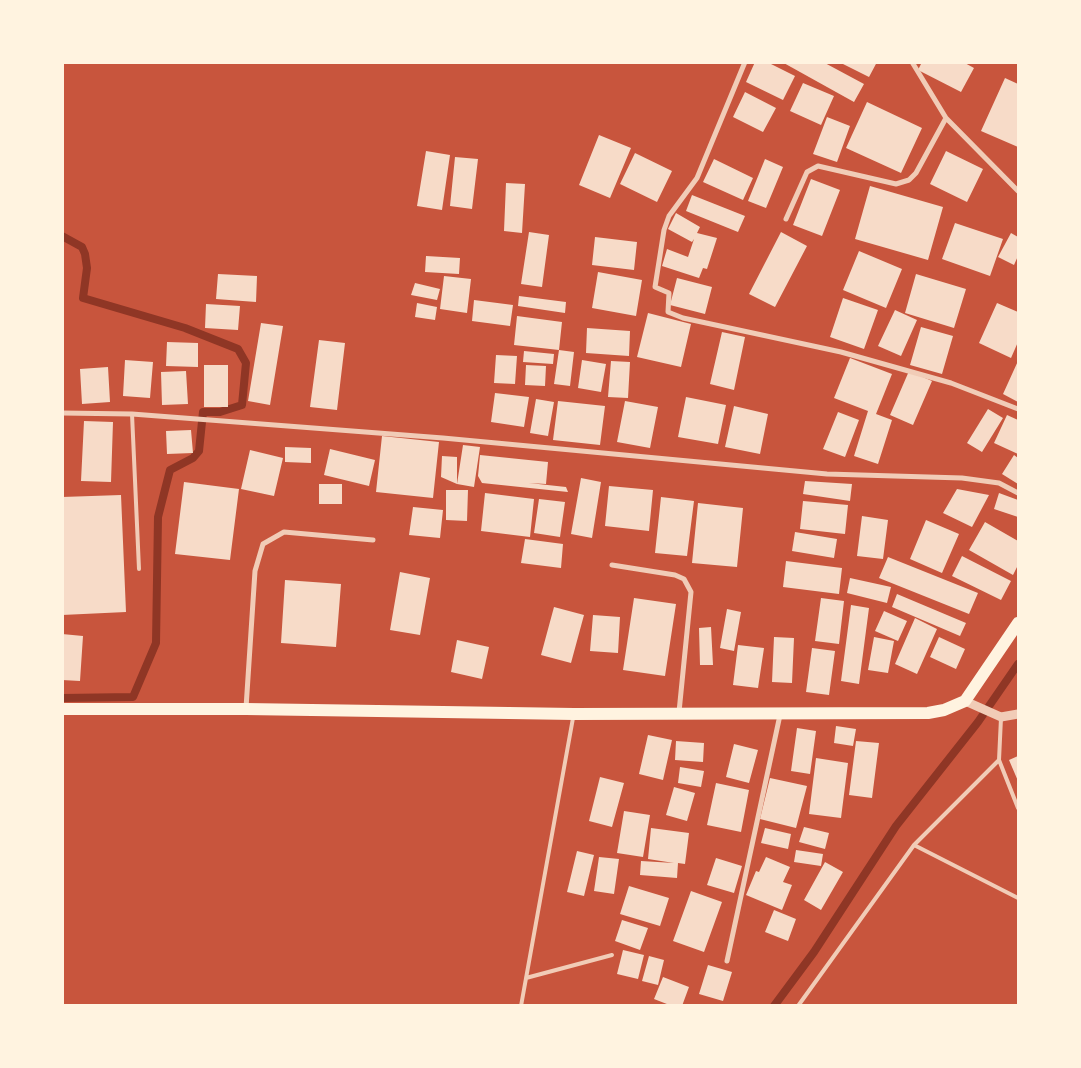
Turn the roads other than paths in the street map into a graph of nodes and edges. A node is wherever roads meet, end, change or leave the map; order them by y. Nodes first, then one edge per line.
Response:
1 (746, 62) edge
2 (912, 62) edge
3 (946, 118) junction
4 (1018, 191) edge
5 (786, 219) dead end
6 (1018, 409) edge
7 (62, 413) edge
8 (132, 414) junction
9 (1018, 493) edge
10 (373, 540) dead end
11 (612, 565) dead end
12 (139, 569) dead end
13 (1018, 623) edge
14 (969, 702) junction
15 (246, 709) junction
16 (62, 710) edge
17 (679, 712) junction
18 (780, 713) junction
19 (574, 714) junction
20 (1018, 714) edge
21 (998, 715) junction
22 (999, 760) junction
23 (1018, 808) edge
24 (914, 845) junction
25 (1018, 898) edge
26 (612, 955) dead end
27 (727, 961) dead end
28 (526, 978) junction
29 (521, 1006) edge
30 (798, 1006) edge

1 - 6 street
2 - 3 street
3 - 4 street
3 - 5 street
7 - 8 street
8 - 9 street
8 - 12 lane
10 - 15 street
11 - 17 street
13 - 14 main road
14 - 18 main road
14 - 21 street
15 - 16 main road
15 - 19 main road
17 - 18 main road
17 - 19 main road
18 - 27 street
19 - 28 lane
20 - 21 street
21 - 22 lane
22 - 23 lane
22 - 24 lane
24 - 25 lane
24 - 30 lane
26 - 28 lane
28 - 29 lane

